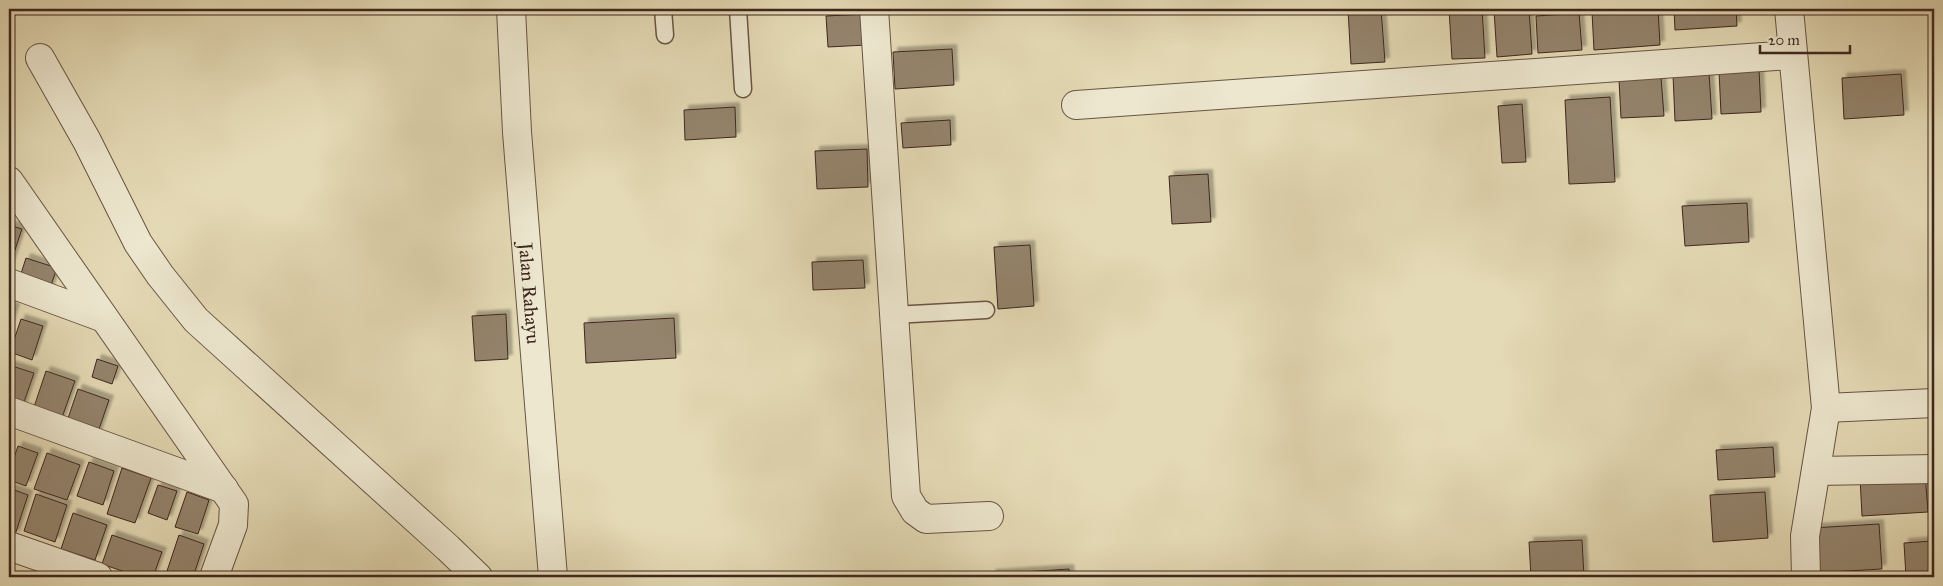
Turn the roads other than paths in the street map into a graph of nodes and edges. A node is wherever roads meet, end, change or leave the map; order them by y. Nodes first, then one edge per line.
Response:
1 (512, 9) edge
2 (663, 9) edge
3 (738, 9) edge
4 (874, 9) edge
5 (1789, 9) edge
6 (664, 35) dead end
7 (1792, 55) junction
8 (40, 58) dead end
9 (743, 89) dead end
10 (1076, 105) dead end
11 (9, 181) edge
12 (9, 283) edge
13 (986, 310) dead end
14 (893, 315) junction
15 (104, 318) junction
16 (1934, 403) edge
17 (1826, 408) junction
18 (9, 411) edge
19 (1934, 469) edge
20 (1816, 471) junction
21 (224, 489) junction
22 (989, 516) dead end
23 (9, 546) edge
24 (98, 577) edge
25 (214, 577) edge
26 (478, 577) edge
27 (554, 577) edge
28 (1806, 577) edge

1 - 27 street, Jalan Rahayu
2 - 6 lane
3 - 9 lane
4 - 14 street
5 - 7 street
7 - 10 street
7 - 17 street
8 - 26 street
11 - 15 street
12 - 15 street
13 - 14 lane
14 - 22 street
15 - 21 street
16 - 17 street
17 - 20 street
18 - 21 street
19 - 20 street
20 - 28 street
21 - 25 street
23 - 24 street

